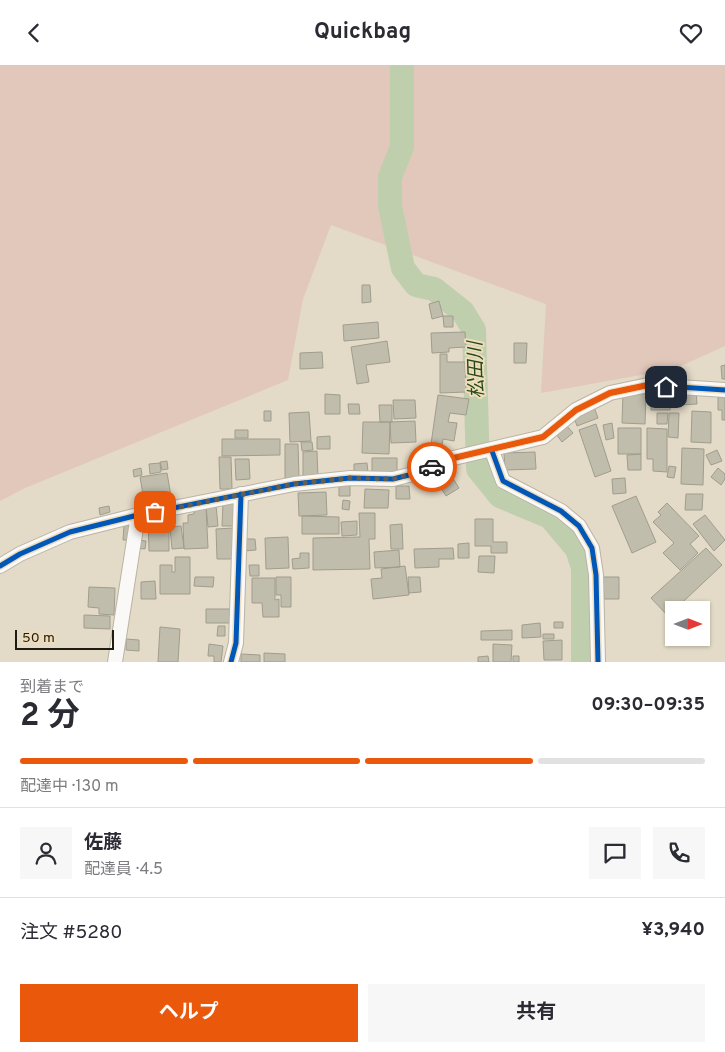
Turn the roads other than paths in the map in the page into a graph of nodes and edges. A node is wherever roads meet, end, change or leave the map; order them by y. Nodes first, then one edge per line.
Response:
1 (725, 390) edge
2 (492, 451) junction
3 (241, 494) junction
4 (138, 515) junction
5 (0, 566) edge
6 (115, 662) edge
7 (231, 662) edge
8 (598, 662) edge

1 - 2 street
2 - 3 street
2 - 8 street
3 - 4 street
3 - 7 street
4 - 5 street
4 - 6 street

